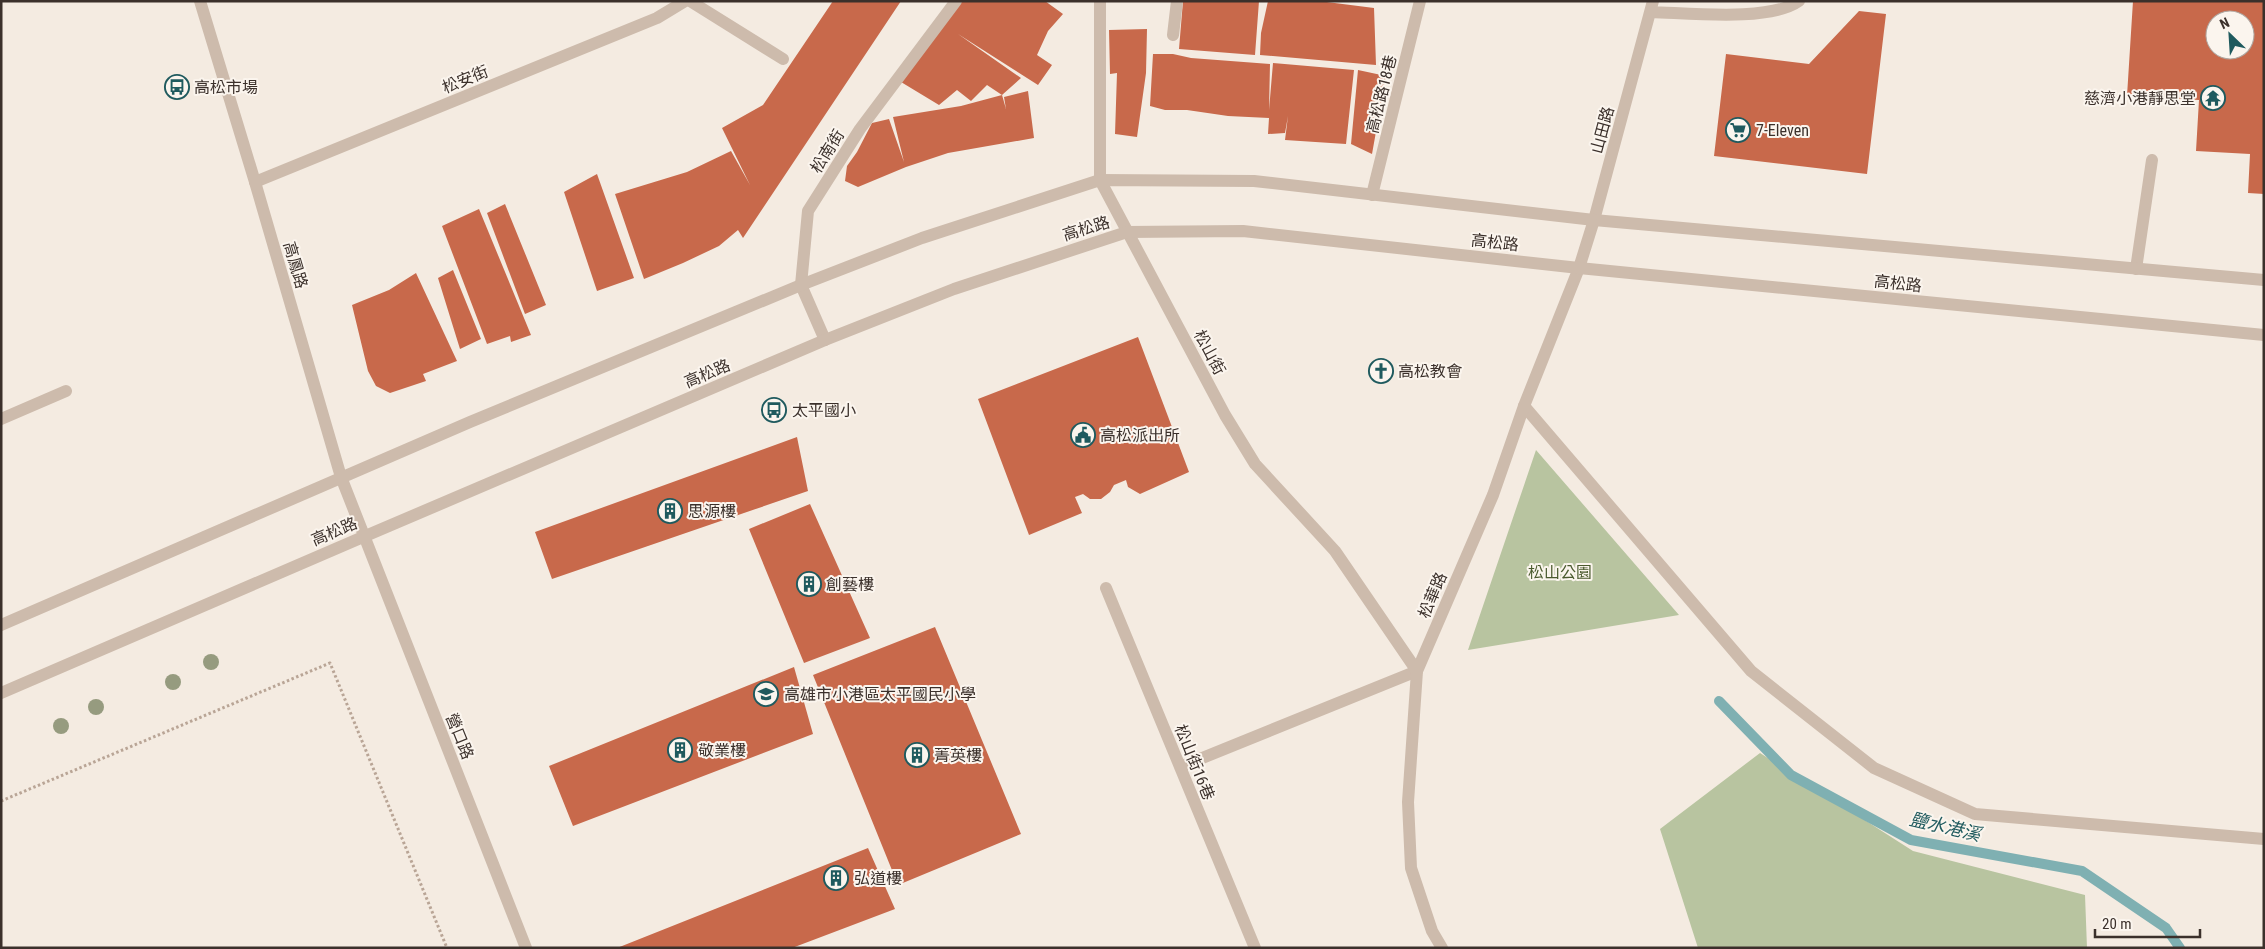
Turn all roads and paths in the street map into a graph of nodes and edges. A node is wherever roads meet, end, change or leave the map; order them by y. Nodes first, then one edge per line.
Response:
1 (200, 1) edge
2 (685, 1) edge
3 (690, 1) edge
4 (956, 1) edge
5 (1100, 1) edge
6 (1177, 1) edge
7 (1420, 1) edge
8 (1799, 1) edge
9 (1652, 7) edge
10 (1173, 34) dead end
11 (783, 59) dead end
12 (2152, 160) dead end
13 (1100, 180) junction
14 (255, 182) junction
15 (1372, 195) junction
16 (1594, 220) junction
17 (1127, 232) junction
18 (1579, 268) junction
19 (2136, 269) junction
20 (2264, 280) edge
21 (801, 284) junction
22 (2264, 335) edge
23 (825, 340) junction
24 (66, 391) dead end
25 (1524, 406) junction
26 (1, 419) edge
27 (341, 477) junction
28 (363, 537) junction
29 (1106, 588) dead end
30 (1, 624) edge
31 (1417, 671) junction
32 (1, 693) edge
33 (1180, 767) junction
34 (1, 801) edge
35 (2264, 839) edge
36 (447, 948) edge
37 (526, 948) edge
38 (1255, 948) edge
39 (1442, 948) edge

1 - 14 street, 高鳳路
2 - 14 street, 松安街
3 - 11 street
4 - 21 street, 松南街
5 - 13 street, 松山街
6 - 10 street
7 - 15 street, 高松路18巷
8 - 9 street
9 - 16 street, 山田路
12 - 19 street
13 - 15 street, 高松路
13 - 17 street, 松山街
13 - 21 street, 高松路
14 - 27 street, 高鳳路
15 - 16 street, 高松路
16 - 18 street, 山田路
16 - 19 street, 高松路
17 - 18 street, 高松路
17 - 23 street, 高松路
17 - 31 street, 松山街
18 - 22 street, 高松路
18 - 25 street, 松華路
19 - 20 street, 高松路
21 - 23 street, 松南街
21 - 27 street, 高松路
23 - 28 street, 高松路
24 - 26 street
25 - 31 street, 松華路
25 - 35 street
27 - 28 street, 高鳳路
27 - 30 street, 高松路
28 - 32 street, 高松路
28 - 37 street, 營口路
29 - 33 street, 松山街16巷
31 - 33 street
31 - 39 street, 松華路
33 - 38 street, 松山街16巷
34 - 36 path

